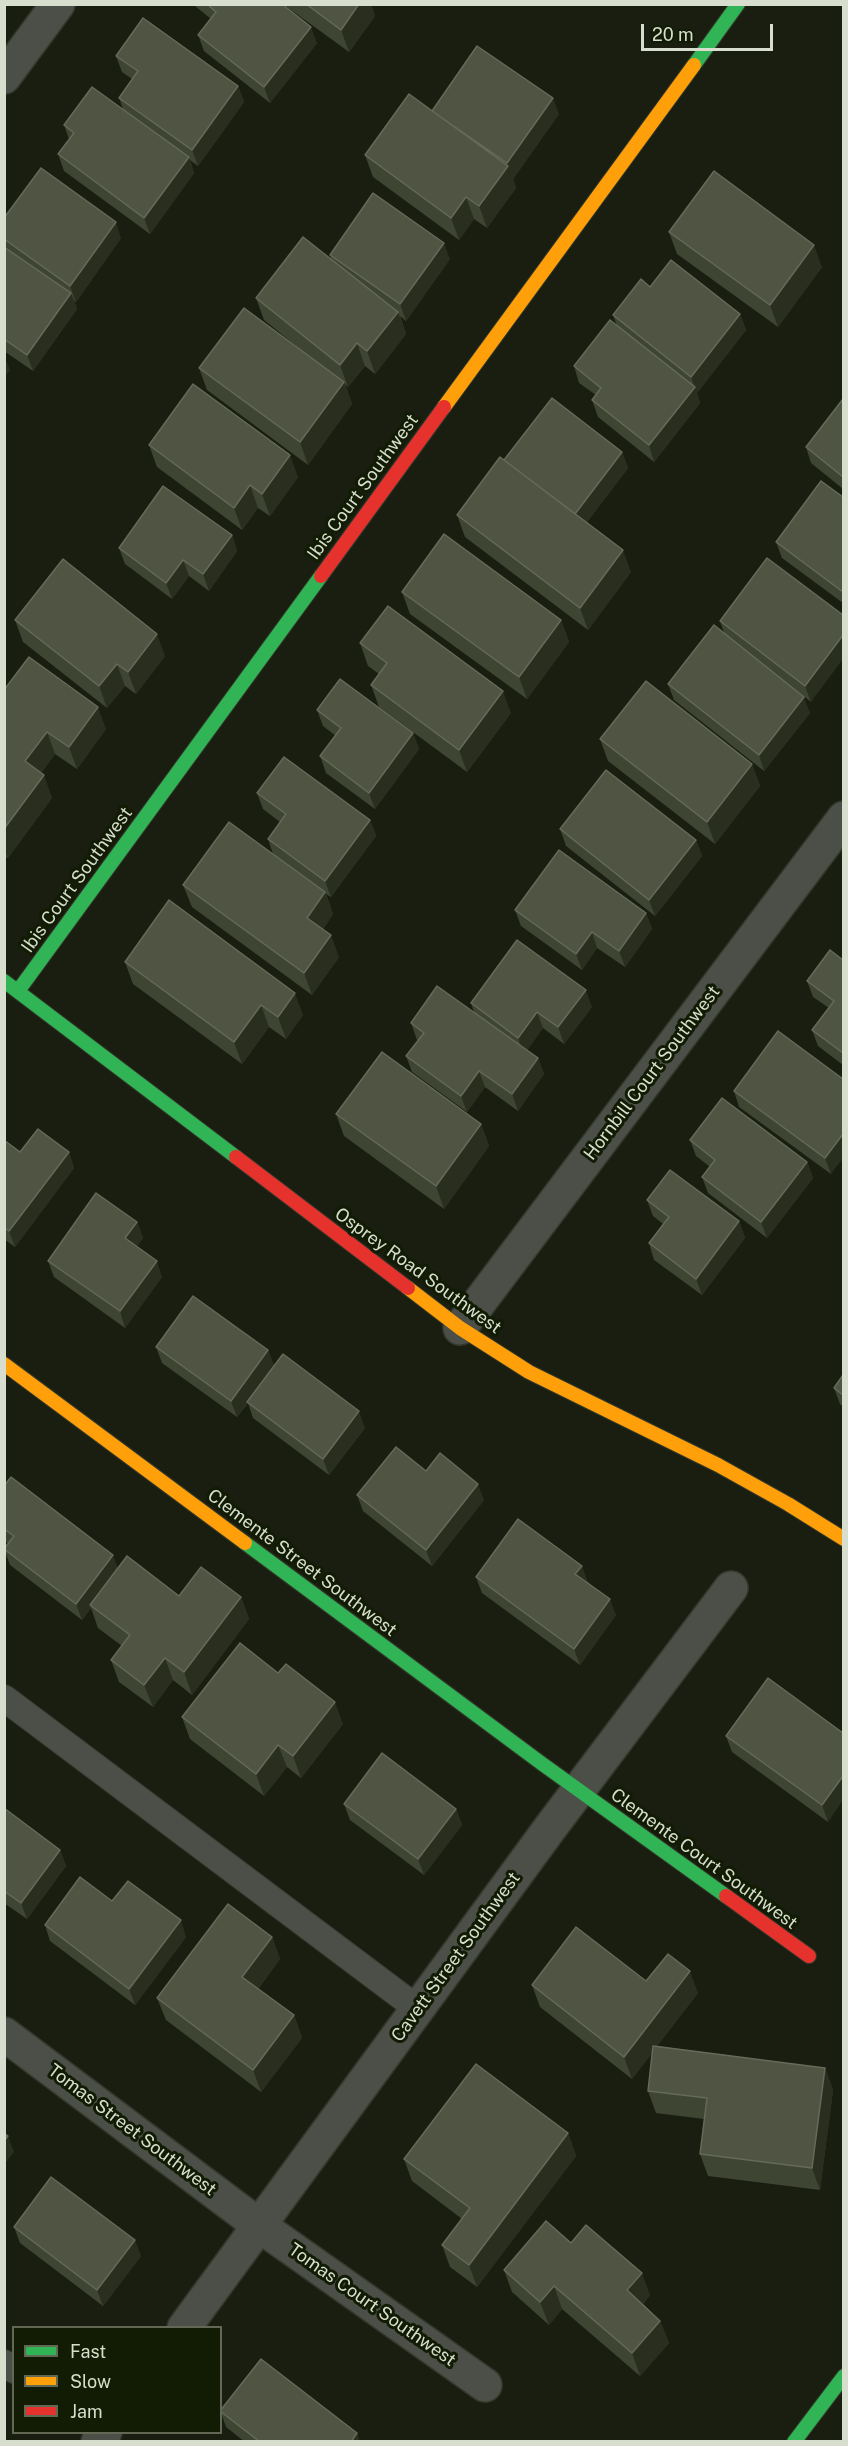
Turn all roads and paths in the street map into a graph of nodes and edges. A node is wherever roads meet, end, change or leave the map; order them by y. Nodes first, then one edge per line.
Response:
1 (58, 4) edge
2 (738, 4) edge
3 (4, 77) edge
4 (843, 818) edge
5 (4, 981) edge
6 (18, 992) junction
7 (460, 1328) junction
8 (4, 1364) edge
9 (843, 1539) edge
10 (731, 1588) dead end
11 (4, 1698) edge
12 (578, 1791) junction
13 (809, 1956) dead end
14 (418, 2009) junction
15 (4, 2034) edge
16 (260, 2226) junction
17 (185, 2326) edge
18 (843, 2376) edge
19 (485, 2385) dead end
20 (794, 2442) edge

1 - 3 street
2 - 6 street, Ibis Court Southwest
4 - 7 street, Hornbill Court Southwest
5 - 6 street, Osprey Road Southwest
6 - 7 street, Osprey Road Southwest
7 - 9 street, Osprey Road Southwest
8 - 12 street, Clemente Street Southwest
10 - 12 street, Cavett Street Southwest
11 - 14 lane
12 - 13 street, Clemente Court Southwest
12 - 14 street, Cavett Street Southwest
14 - 16 street, Cavett Street Southwest
15 - 16 street, Tomas Street Southwest
16 - 17 street, Cavett Street Southwest
16 - 19 street, Tomas Court Southwest
18 - 20 street

